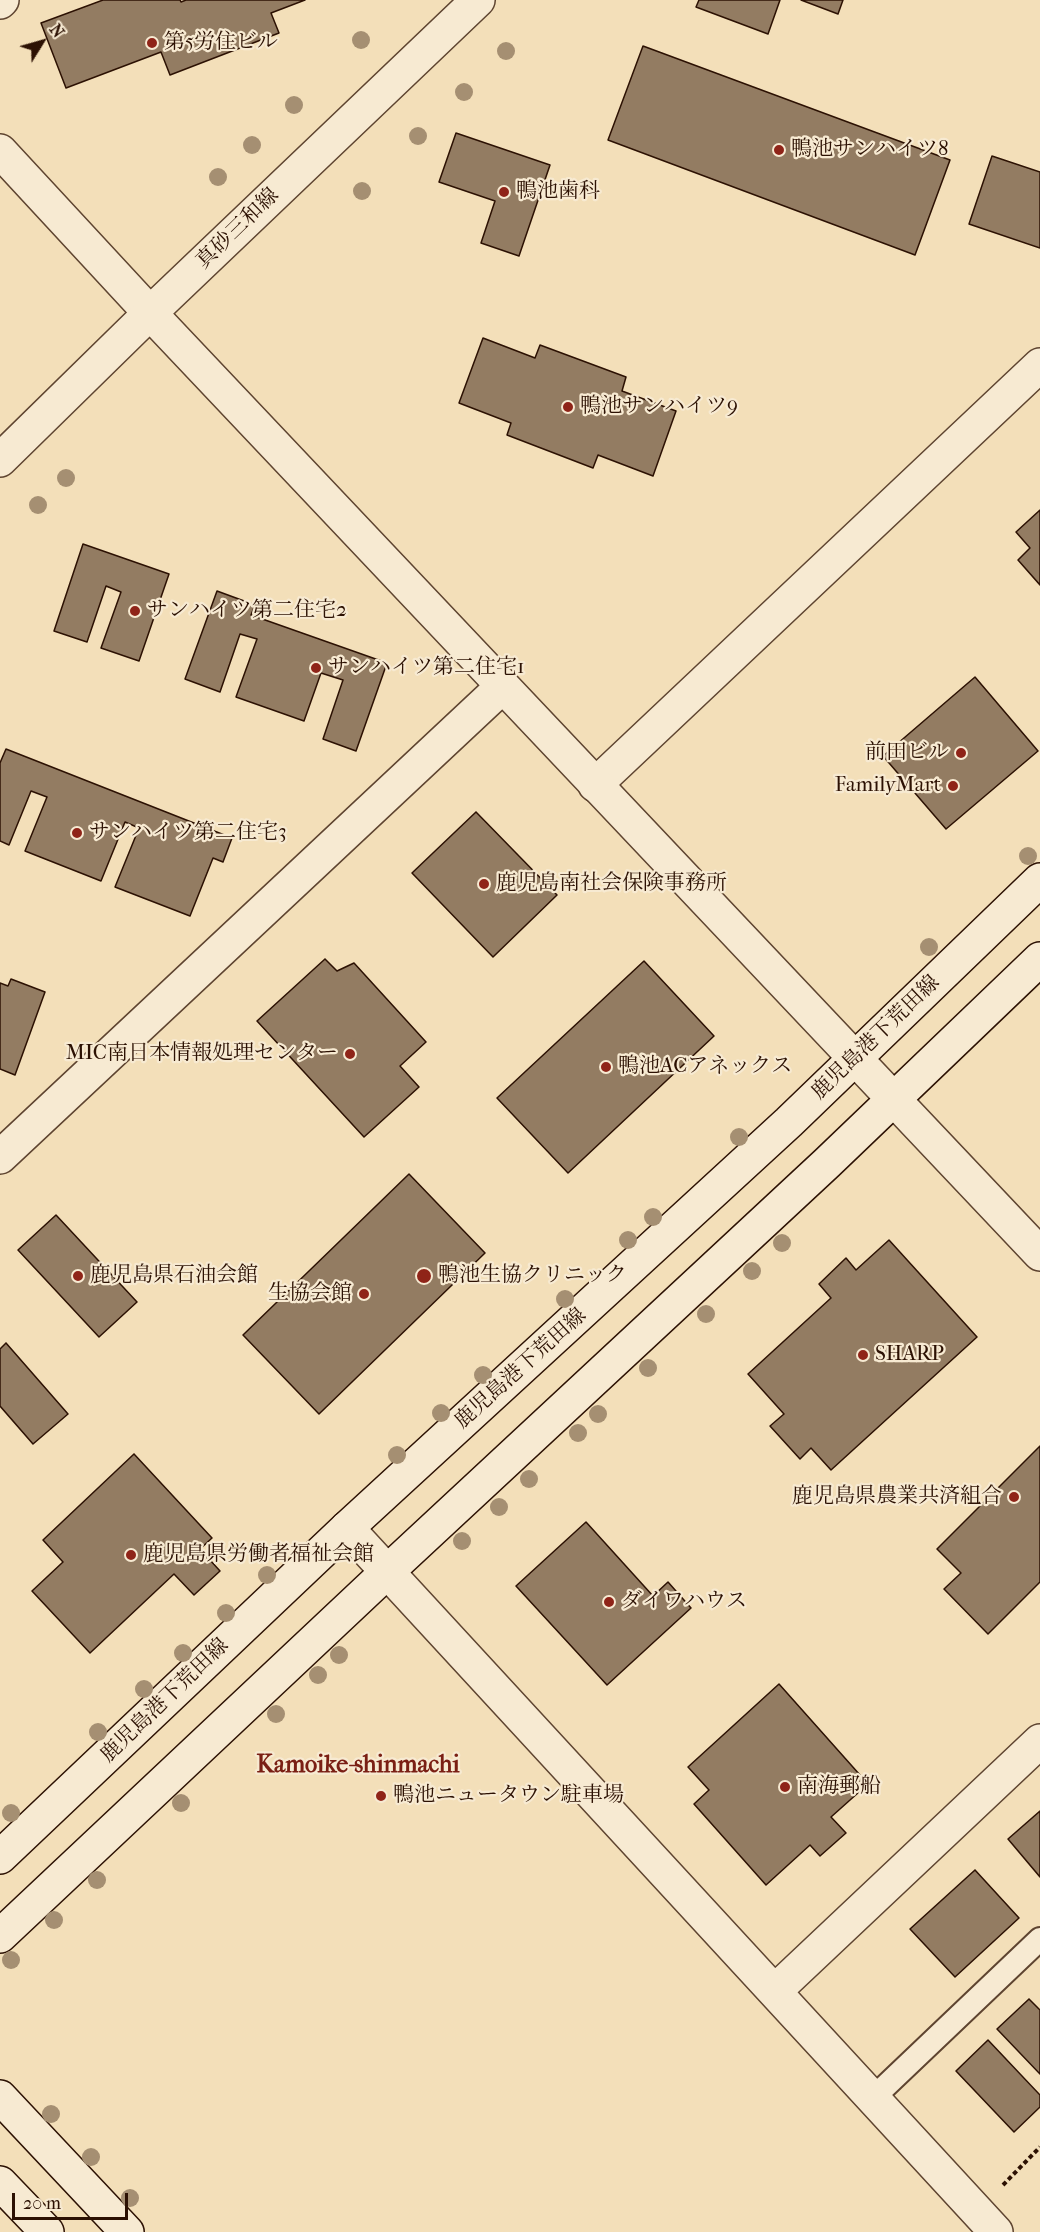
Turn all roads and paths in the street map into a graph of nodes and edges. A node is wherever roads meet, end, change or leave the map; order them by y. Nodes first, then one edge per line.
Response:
1 (478, 0) edge
2 (0, 151) edge
3 (150, 313) junction
4 (1040, 365) edge
5 (0, 460) edge
6 (502, 687) junction
7 (595, 785) junction
8 (1040, 880) edge
9 (1040, 959) edge
10 (855, 1058) junction
11 (894, 1099) junction
12 (0, 1157) edge
13 (1040, 1254) edge
14 (347, 1528) junction
15 (388, 1571) junction
16 (1040, 1741) edge
17 (0, 1857) edge
18 (0, 1936) edge
19 (1040, 1940) edge
20 (775, 1991) junction
21 (0, 2097) edge
22 (873, 2098) junction
23 (1040, 2147) edge
24 (0, 2183) edge
25 (997, 2191) dead end
26 (47, 2232) edge
27 (127, 2232) edge
28 (996, 2232) edge

1 - 3 street, 真砂三和線
2 - 3 street
3 - 5 street, 真砂三和線
3 - 6 street
4 - 7 street
6 - 7 street
6 - 12 street
7 - 10 street
8 - 10 street, 鹿児島港下荒田線
9 - 11 street
10 - 11 street
10 - 14 street, 鹿児島港下荒田線
11 - 13 street
11 - 15 street
14 - 15 street
14 - 17 street, 鹿児島港下荒田線
15 - 18 street
15 - 20 street
16 - 20 street
19 - 22 lane
20 - 22 street
21 - 27 street
22 - 28 street
23 - 25 path
24 - 26 street

